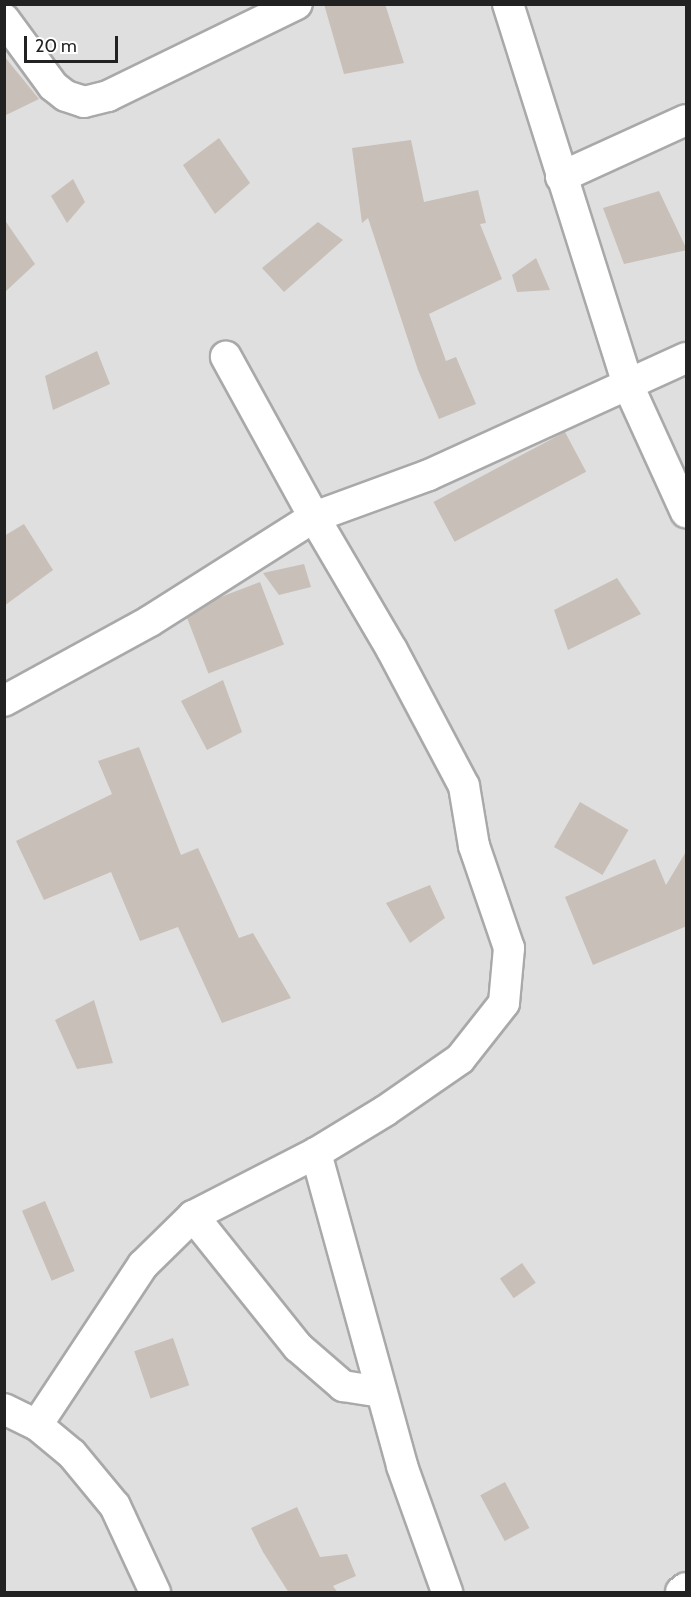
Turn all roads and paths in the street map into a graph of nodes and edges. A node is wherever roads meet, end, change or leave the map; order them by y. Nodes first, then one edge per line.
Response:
1 (297, 4) edge
2 (508, 4) edge
3 (4, 19) edge
4 (687, 120) edge
5 (561, 177) junction
6 (226, 357) dead end
7 (687, 358) edge
8 (628, 385) junction
9 (687, 512) edge
10 (314, 517) junction
11 (4, 701) edge
12 (316, 1153) junction
13 (193, 1216) junction
14 (380, 1392) junction
15 (4, 1409) edge
16 (37, 1425) junction
17 (687, 1588) edge
18 (155, 1593) edge
19 (447, 1593) edge
20 (681, 1593) edge

1 - 3 street
2 - 5 street
4 - 5 street
5 - 8 street
6 - 10 street
7 - 8 street
8 - 9 street
8 - 10 street
10 - 11 street
10 - 12 street
12 - 13 street
12 - 14 street
13 - 14 street
13 - 16 street
14 - 19 street
15 - 16 street
16 - 18 street
17 - 20 street

